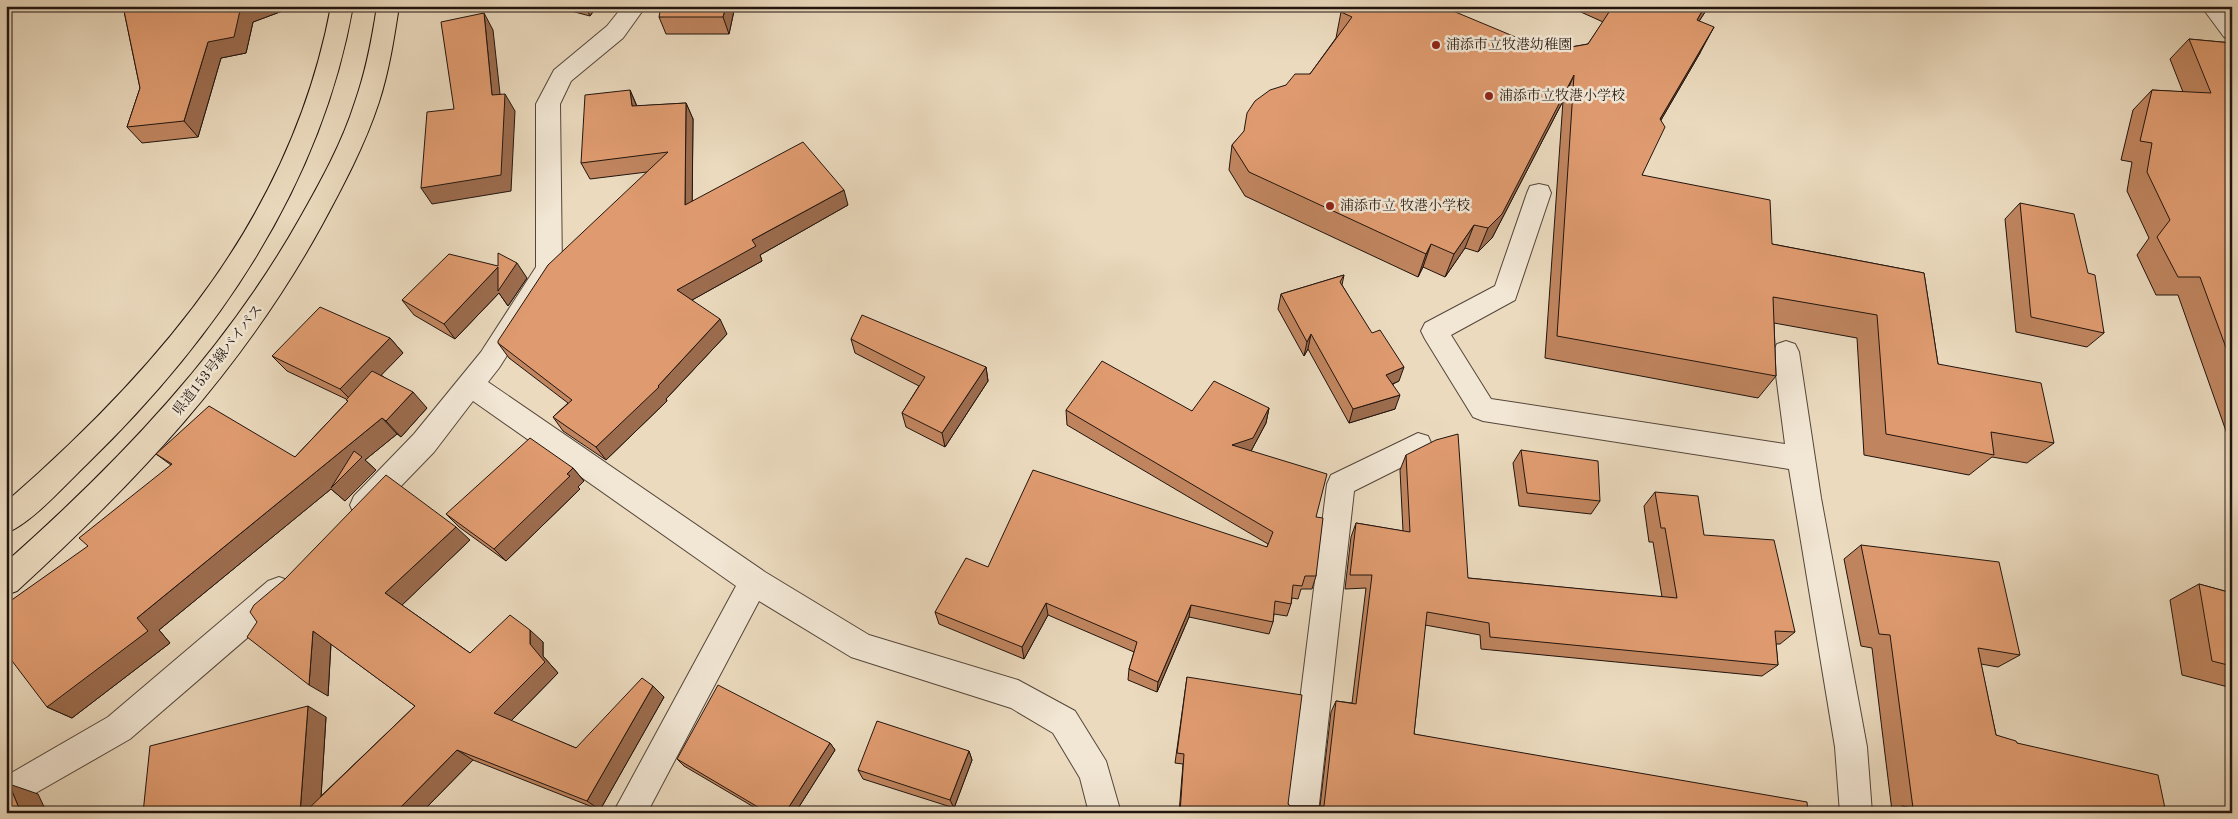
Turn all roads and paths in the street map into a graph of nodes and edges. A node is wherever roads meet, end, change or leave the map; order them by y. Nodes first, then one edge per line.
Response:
1 (342, 6) edge
2 (636, 6) edge
3 (2212, 6) edge
4 (387, 13) edge
5 (2232, 31) edge
6 (1539, 193) dead end
7 (1786, 352) dead end
8 (471, 384) junction
9 (1418, 445) dead end
10 (1802, 459) junction
11 (6, 520) edge
12 (344, 526) edge
13 (298, 574) edge
14 (6, 581) edge
15 (754, 582) junction
16 (6, 794) edge
17 (630, 813) edge
18 (1104, 813) edge
19 (1302, 813) edge
20 (1856, 813) edge

1 - 11 main road
2 - 8 street
3 - 5 street
4 - 14 main road, 県道153号線バイパス
6 - 10 street
7 - 10 street
8 - 12 street
8 - 15 street
9 - 19 street
10 - 20 street
13 - 16 street
15 - 17 street
15 - 18 street

